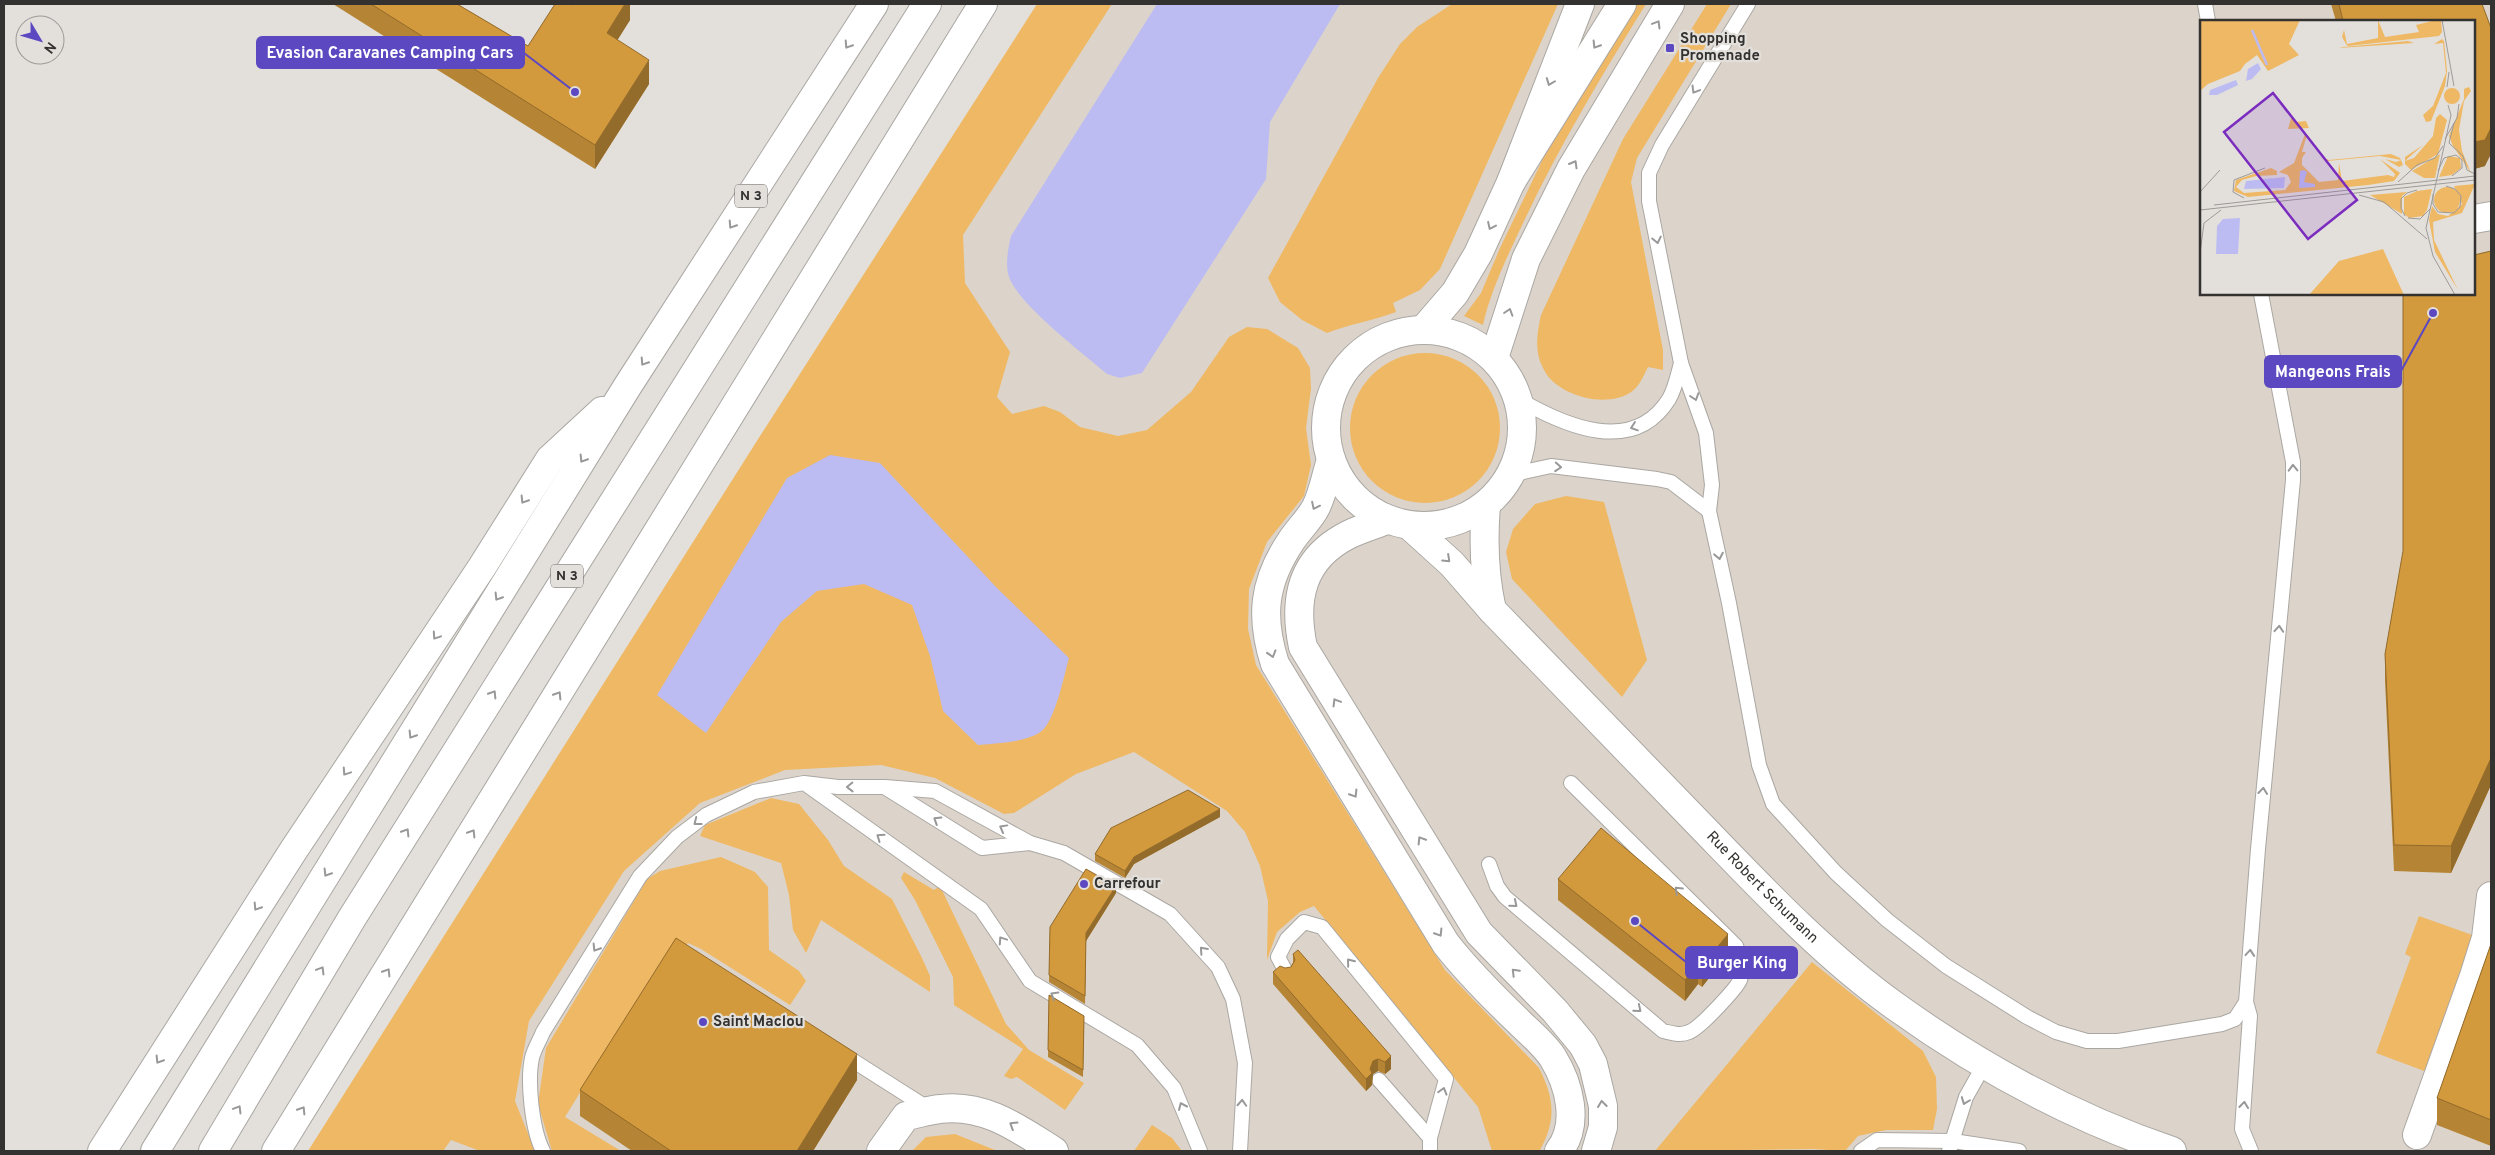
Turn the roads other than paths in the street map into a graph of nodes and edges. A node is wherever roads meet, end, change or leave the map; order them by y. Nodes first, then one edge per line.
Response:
1 (874, 4) edge
2 (927, 4) edge
3 (983, 4) edge
4 (1580, 4) edge
5 (1622, 4) edge
6 (1670, 4) edge
7 (1748, 4) edge
8 (2205, 4) edge
9 (2208, 20) edge
10 (1511, 182) junction
11 (2491, 216) edge
12 (2475, 219) edge
13 (2261, 295) edge
14 (1424, 330) junction
15 (1494, 358) junction
16 (1681, 363) junction
17 (627, 388) junction
18 (1518, 399) junction
19 (1331, 460) junction
20 (1510, 475) junction
21 (1486, 506) junction
22 (1710, 511) junction
23 (1399, 523) junction
24 (1492, 610) junction
25 (804, 783) junction
26 (1571, 783) dead end
27 (885, 787) junction
28 (1030, 843) junction
29 (1488, 864) dead end
30 (2491, 896) edge
31 (1286, 972) edge
32 (2246, 1002) junction
33 (831, 1047) edge
34 (1984, 1065) junction
35 (1379, 1080) dead end
36 (932, 1111) junction
37 (2417, 1135) dead end
38 (1430, 1144) edge
39 (1951, 1146) edge
40 (102, 1151) edge
41 (155, 1151) edge
42 (213, 1151) edge
43 (276, 1151) edge
44 (543, 1151) edge
45 (881, 1151) edge
46 (1054, 1151) edge
47 (1200, 1151) edge
48 (1240, 1151) edge
49 (1559, 1151) edge
50 (1596, 1151) edge
51 (1861, 1151) edge
52 (2019, 1151) edge
53 (2172, 1151) edge
54 (2251, 1151) edge

1 -> 17 main road, N 3
42 -> 2 main road, N 3
43 -> 3 main road
4 -> 10 main road
5 -> 10 main road
15 -> 6 main road
7 -> 16 lane
8 - 9 lane
10 -> 14 main road
11 - 12 main road
32 -> 13 lane
14 - 15 main road
14 - 19 main road
15 - 18 main road
16 -> 18 lane
16 -> 22 lane
17 -> 40 main road
17 -> 41 main road, N 3
18 - 20 main road
19 - 23 main road, Rue Robert Schumann
19 -> 49 main road
20 - 21 main road
20 -> 22 lane
21 - 23 main road
21 - 24 main road
22 -> 32 lane
23 -> 24 main road, Rue Robert Schumann
50 -> 23 main road
24 - 34 main road, Rue Robert Schumann
27 -> 25 lane
25 -> 44 lane
47 -> 25 lane
29 -> 26 lane
28 -> 27 lane
28 -> 27 lane
48 -> 28 lane
30 - 37 main road
38 -> 31 lane
54 -> 32 lane
33 - 36 lane
34 -> 39 lane
34 - 53 main road, Rue Robert Schumann
35 - 38 lane
36 - 45 main road
46 -> 36 main road
39 - 51 lane
39 - 52 lane

